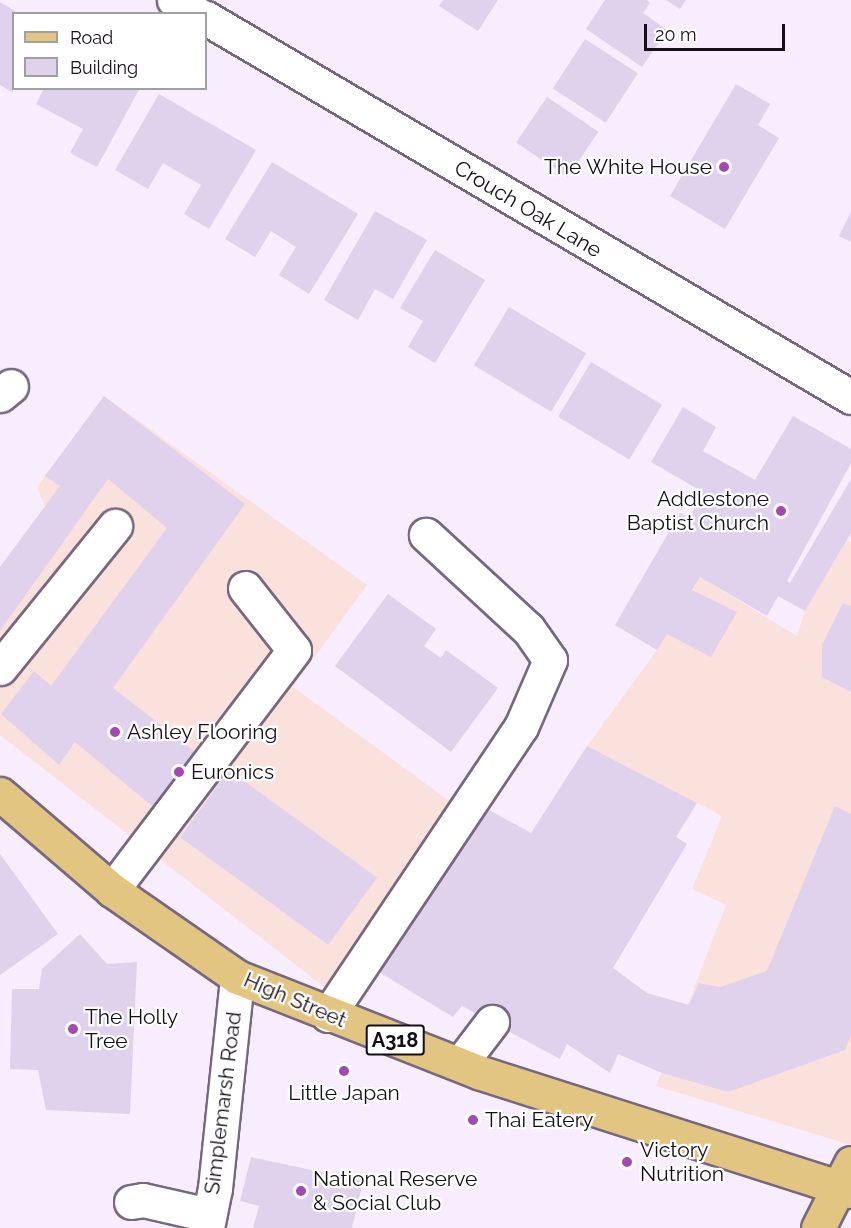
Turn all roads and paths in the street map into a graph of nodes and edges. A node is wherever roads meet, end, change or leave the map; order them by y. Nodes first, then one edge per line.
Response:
1 (174, 0) edge
2 (194, 12) edge
3 (207, 19) edge
4 (851, 397) edge
5 (115, 526) dead end
6 (426, 535) dead end
7 (244, 588) dead end
8 (0, 668) edge
9 (0, 794) edge
10 (112, 890) junction
11 (237, 977) junction
12 (328, 1015) junction
13 (492, 1022) dead end
14 (459, 1065) junction
15 (847, 1180) edge
16 (131, 1202) dead end
17 (208, 1221) edge
18 (818, 1228) edge

1 - 2 street
3 - 4 street, Crouch Oak Lane
5 - 8 street
6 - 12 street
7 - 10 street
9 - 10 main road, High Street / A318
10 - 11 main road, High Street / A318
11 - 12 main road, High Street / A318
11 - 17 street, Simplemarsh Road
12 - 14 main road, High Street / A318
13 - 14 street
14 - 15 main road, High Street / A318
15 - 18 main road
16 - 17 street

